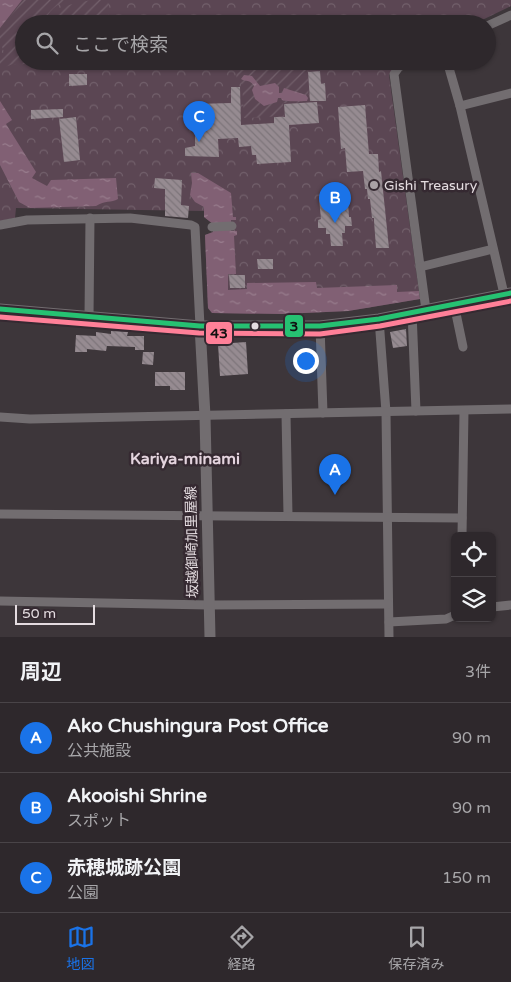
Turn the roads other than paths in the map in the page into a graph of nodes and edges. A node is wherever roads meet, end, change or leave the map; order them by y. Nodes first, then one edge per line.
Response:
1 (511, 15) edge
2 (496, 22) edge
3 (397, 70) edge
4 (450, 70) edge
5 (511, 93) edge
6 (460, 106) junction
7 (90, 218) junction
8 (0, 225) edge
9 (232, 226) dead end
10 (212, 227) dead end
11 (492, 249) junction
12 (420, 267) junction
13 (507, 293) edge
14 (454, 304) junction
15 (0, 309) edge
16 (426, 310) junction
17 (412, 312) junction
18 (89, 317) junction
19 (379, 319) junction
20 (200, 326) junction
21 (320, 326) junction
22 (462, 347) dead end
23 (511, 409) edge
24 (416, 411) junction
25 (464, 411) junction
26 (386, 412) junction
27 (323, 413) junction
28 (286, 414) junction
29 (205, 416) junction
30 (0, 417) edge
31 (0, 514) edge
32 (288, 515) junction
33 (206, 516) junction
34 (386, 516) junction
35 (462, 518) junction
36 (462, 532) edge
37 (0, 601) edge
38 (388, 604) junction
39 (209, 605) junction
40 (511, 605) edge
41 (496, 607) edge
42 (451, 617) edge
43 (389, 622) junction
44 (210, 637) edge
45 (389, 637) edge

1 - 2 street
3 - 12 street
4 - 6 street
5 - 6 street
6 - 11 street
7 - 8 street
7 - 18 street
7 - 20 street
9 - 10 street
11 - 12 street
11 - 13 street
12 - 16 street
13 - 14 street
14 - 16 street
14 - 22 street
15 - 18 street
16 - 17 street
17 - 19 street
17 - 24 street
18 - 20 street
19 - 21 street
19 - 26 street
20 - 21 street
20 - 29 street, 坂越御崎加里屋線
21 - 27 street
23 - 25 street
24 - 25 street
24 - 26 street
25 - 35 street
26 - 27 street
26 - 34 street
27 - 28 street
28 - 29 street
28 - 32 street
29 - 30 street
29 - 33 street, 坂越御崎加里屋線
31 - 33 street
32 - 33 street
32 - 34 street
33 - 39 street, 坂越御崎加里屋線
34 - 35 street
34 - 38 street
35 - 36 street
37 - 39 street
38 - 39 street
38 - 43 street
39 - 44 street, 坂越御崎加里屋線
40 - 41 street
42 - 43 street
43 - 45 street

